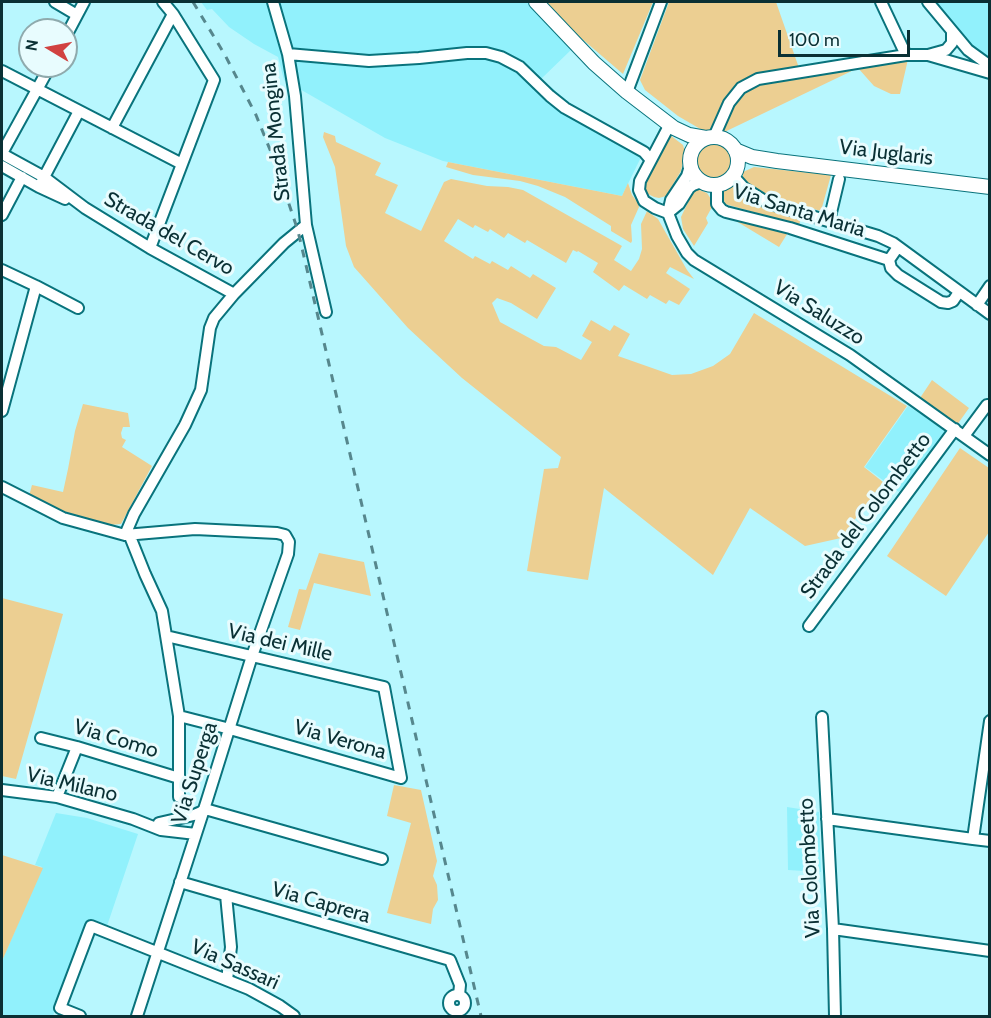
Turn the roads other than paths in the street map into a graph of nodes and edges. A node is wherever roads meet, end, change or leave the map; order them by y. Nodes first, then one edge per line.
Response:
1 (55, 2) edge
2 (84, 2) edge
3 (163, 2) edge
4 (273, 2) edge
5 (536, 2) edge
6 (661, 2) edge
7 (881, 2) edge
8 (928, 2) edge
9 (173, 14) junction
10 (77, 15) junction
11 (75, 18) edge
12 (952, 30) junction
13 (968, 50) junction
14 (288, 54) junction
15 (906, 55) junction
16 (928, 55) junction
17 (955, 63) junction
18 (990, 66) edge
19 (2, 71) edge
20 (990, 73) edge
21 (44, 78) edge
22 (38, 89) junction
23 (627, 92) junction
24 (79, 111) junction
25 (672, 126) junction
26 (112, 128) junction
27 (710, 138) junction
28 (735, 150) junction
29 (2, 154) edge
30 (650, 159) junction
31 (691, 159) junction
32 (777, 161) junction
33 (182, 164) junction
34 (2, 166) edge
35 (734, 173) junction
36 (22, 177) junction
37 (839, 179) dead end
38 (41, 182) junction
39 (701, 182) junction
40 (717, 185) junction
41 (990, 187) edge
42 (668, 213) junction
43 (2, 215) edge
44 (827, 221) junction
45 (306, 225) junction
46 (820, 237) junction
47 (898, 247) junction
48 (150, 248) junction
49 (889, 260) junction
50 (2, 270) edge
51 (36, 286) junction
52 (990, 286) edge
53 (959, 292) junction
54 (234, 294) junction
55 (977, 305) junction
56 (78, 308) dead end
57 (326, 312) dead end
58 (990, 314) edge
59 (990, 405) edge
60 (2, 411) edge
61 (960, 432) junction
62 (990, 455) edge
63 (2, 487) edge
64 (127, 535) junction
65 (809, 626) dead end
66 (166, 636) junction
67 (252, 656) junction
68 (384, 687) joint
69 (178, 716) junction
70 (822, 717) dead end
71 (990, 721) edge
72 (230, 729) junction
73 (41, 738) dead end
74 (77, 747) junction
75 (987, 760) edge
76 (179, 778) junction
77 (985, 786) edge
78 (2, 790) edge
79 (57, 797) junction
80 (179, 797) dead end
81 (205, 809) junction
82 (133, 819) junction
83 (827, 819) junction
84 (159, 823) junction
85 (198, 830) junction
86 (174, 832) junction
87 (973, 838) junction
88 (990, 841) edge
89 (190, 851) junction
90 (382, 859) dead end
91 (180, 882) junction
92 (226, 895) junction
93 (832, 929) junction
94 (990, 951) edge
95 (158, 953) junction
96 (227, 980) junction
97 (460, 1014) edge
98 (837, 1016) edge
99 (80, 1017) edge
100 (137, 1017) edge
101 (294, 1017) edge

1 - 10 street
2 - 10 street
3 - 9 street
4 - 14 street, Strada Mongina
5 - 23 street
6 - 23 street
7 - 15 street
8 - 12 street
9 - 26 street
9 - 33 street
10 - 11 street
12 - 13 street
12 - 16 street
13 - 17 street
13 - 18 street
14 - 30 street
14 - 45 street, Strada Mongina
15 - 16 street
15 - 27 street
16 - 17 street
17 - 20 street
19 - 22 street
21 - 22 street
22 - 24 street
22 - 29 street
23 - 25 street
24 - 26 street
24 - 38 street
25 - 27 street
25 - 30 street
25 - 31 street
26 - 33 street
27 - 28 street
27 - 31 street
28 - 32 street, Via Juglaris
28 - 35 street
29 - 38 street, Strada del Cervo
30 - 42 street
31 - 39 street
31 - 42 street
32 - 35 street, Via Juglaris
32 - 41 street, Via Juglaris
33 - 48 street
34 - 36 street, Strada del Cervo
35 - 40 street
35 - 44 street, Via Santa Maria
36 - 38 street, Strada del Cervo
36 - 43 street
37 - 44 street
38 - 48 street, Strada del Cervo
39 - 40 street
39 - 42 street
40 - 46 street, Via Santa Maria
42 - 61 street, Via Saluzzo
44 - 46 street
44 - 47 street, Via Santa Maria
45 - 54 street, Strada Mongina
45 - 57 street, Strada Mongina
46 - 49 street, Via Santa Maria
47 - 49 street
47 - 53 street, Via Santa Maria
48 - 54 street, Strada del Cervo
49 - 53 street, Via Santa Maria
50 - 51 street
51 - 56 street
51 - 60 street
52 - 55 street
53 - 55 street, Via Santa Maria
54 - 64 street, Strada Mongina
55 - 58 street, Via Santa Maria
59 - 61 street
61 - 62 street, Via Saluzzo
61 - 65 street, Strada del Colombetto
63 - 64 street
64 - 66 street
64 - 67 street, Via Superga
66 - 67 street, Via dei Mille
66 - 69 street
67 - 68 street, Via dei Mille
67 - 72 street, Via Superga
68 - 72 street, Via Verona
69 - 72 street, Via Verona
69 - 76 street
70 - 83 street, Via Colombetto
71 - 75 street
72 - 81 street, Via Superga
73 - 74 street, Via Como
74 - 76 street, Via Como
74 - 79 street
75 - 77 street
76 - 80 street
77 - 87 street
78 - 79 street, Via Milano
79 - 82 street, Via Milano
81 - 84 street
81 - 85 street, Via Superga
81 - 90 street
82 - 84 street, Via Milano
82 - 86 street, Via Milano
83 - 87 street
83 - 93 street, Via Colombetto
84 - 85 street, Via Milano
85 - 86 street, Via Milano
85 - 89 street, Via Superga
86 - 89 street
87 - 88 street
89 - 91 street, Via Superga
91 - 92 street, Via Caprera
91 - 95 street, Via Superga
92 - 96 street
92 - 97 street, Via Caprera
93 - 94 street
93 - 98 street, Via Colombetto
95 - 96 street, Via Sassari
95 - 99 street, Via Sassari
95 - 100 street, Via Superga
96 - 101 street, Via Sassari

